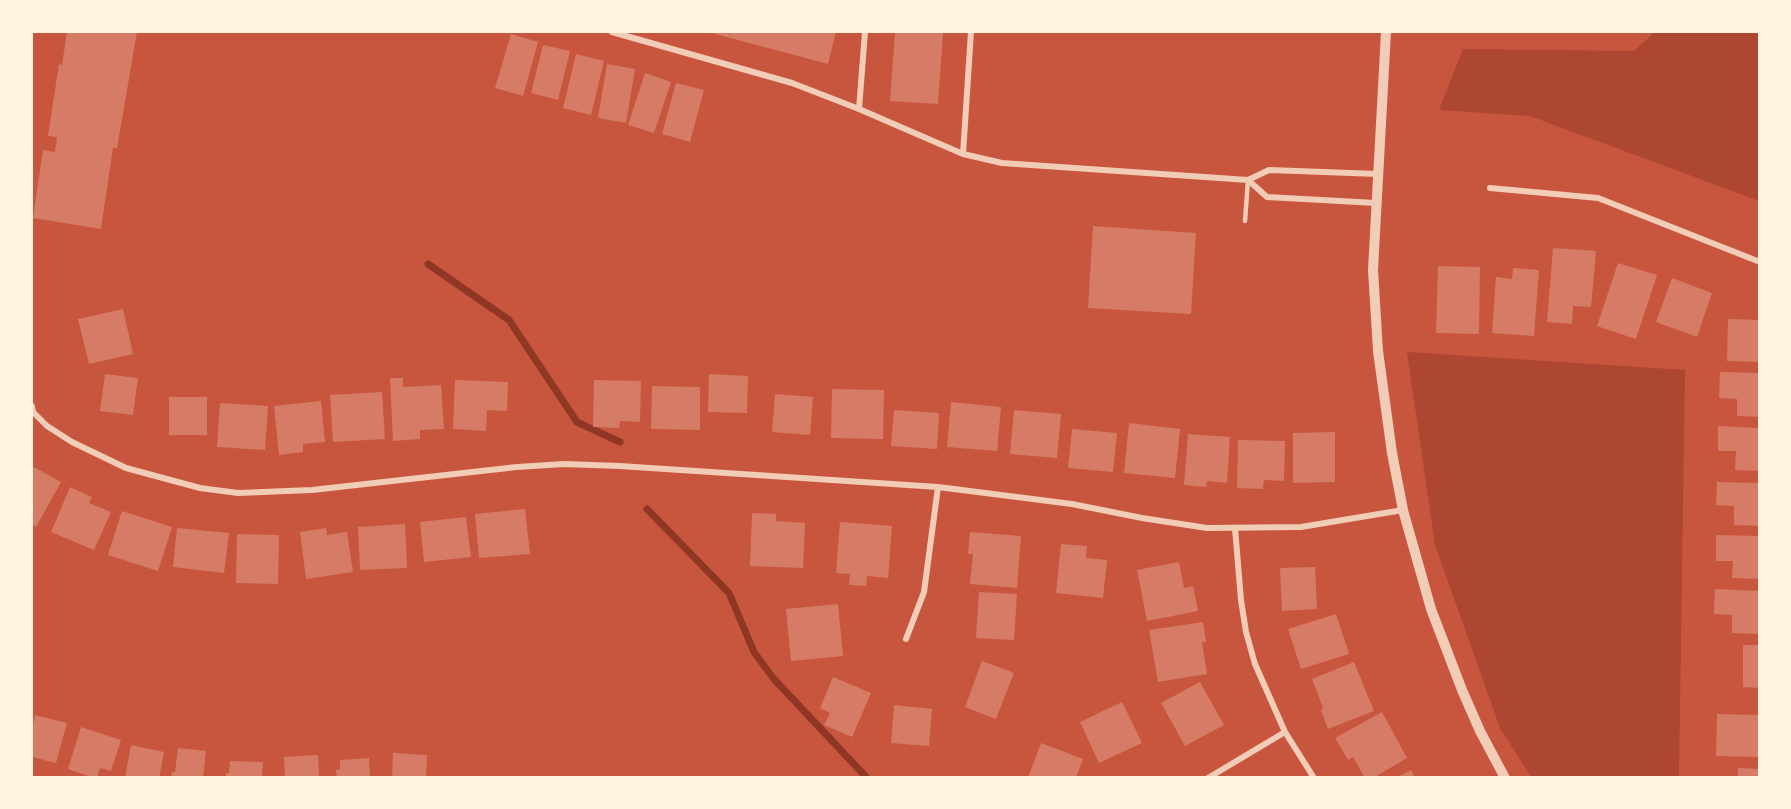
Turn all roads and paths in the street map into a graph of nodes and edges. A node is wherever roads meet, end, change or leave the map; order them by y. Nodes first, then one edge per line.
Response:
1 (612, 32) edge
2 (865, 32) edge
3 (971, 32) edge
4 (1386, 32) edge
5 (860, 109) junction
6 (963, 154) junction
7 (1378, 174) junction
8 (1248, 180) junction
9 (1490, 188) dead end
10 (1376, 203) junction
11 (1245, 221) dead end
12 (1760, 262) edge
13 (32, 406) edge
14 (938, 487) junction
15 (1403, 510) junction
16 (1234, 528) junction
17 (906, 639) dead end
18 (1285, 732) junction
19 (1209, 777) edge
20 (1314, 777) edge
21 (1505, 777) edge

1 - 5 street
2 - 5 street
3 - 6 street
4 - 7 street
5 - 6 street
6 - 8 street
7 - 8 street
7 - 10 street
8 - 10 street
8 - 11 lane
9 - 12 street
10 - 15 street
13 - 14 street
14 - 16 street
14 - 17 street
15 - 16 street
15 - 21 street
16 - 18 street
18 - 19 street
18 - 20 street

